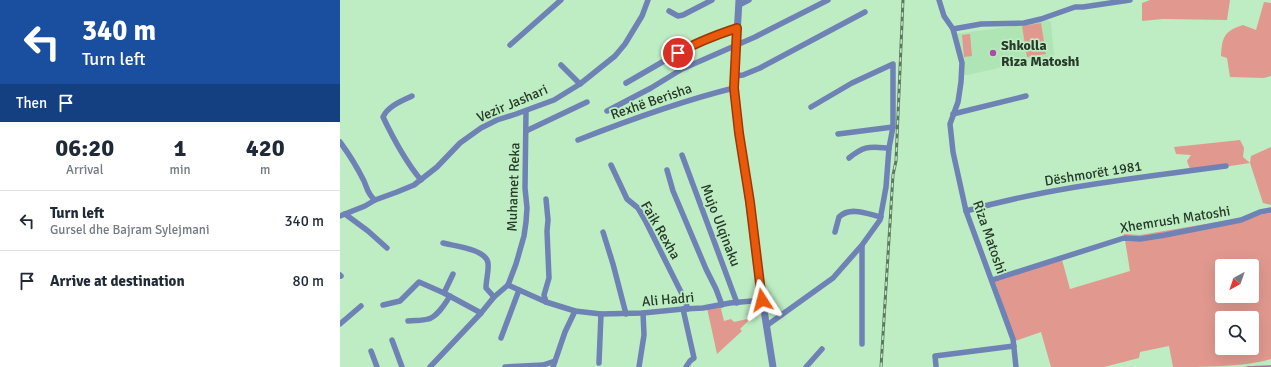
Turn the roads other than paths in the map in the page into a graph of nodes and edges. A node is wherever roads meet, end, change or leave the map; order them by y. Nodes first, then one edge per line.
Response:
1 (561, 0) edge
2 (648, 0) edge
3 (712, 0) edge
4 (749, 0) edge
5 (828, 0) edge
6 (939, 0) edge
7 (1080, 0) edge
8 (1130, 0) edge
9 (739, 2) edge
10 (1075, 7) junction
11 (669, 11) dead end
12 (865, 12) dead end
13 (737, 28) junction
14 (954, 29) junction
15 (510, 44) dead end
16 (737, 44) junction
17 (561, 65) dead end
18 (735, 76) junction
19 (626, 83) dead end
20 (580, 84) junction
21 (734, 88) junction
22 (412, 96) dead end
23 (1026, 96) dead end
24 (587, 102) dead end
25 (811, 107) dead end
26 (526, 111) junction
27 (607, 111) dead end
28 (953, 114) junction
29 (892, 127) junction
30 (526, 132) junction
31 (838, 134) dead end
32 (578, 140) dead end
33 (340, 142) edge
34 (889, 148) junction
35 (682, 155) dead end
36 (849, 158) dead end
37 (611, 165) dead end
38 (1226, 166) dead end
39 (667, 170) dead end
40 (421, 180) junction
41 (546, 199) dead end
42 (375, 200) junction
43 (1271, 210) edge
44 (966, 211) junction
45 (342, 215) edge
46 (881, 217) junction
47 (603, 232) dead end
48 (835, 232) dead end
49 (443, 243) dead end
50 (862, 246) junction
51 (387, 248) dead end
52 (453, 274) dead end
53 (992, 280) junction
54 (508, 285) junction
55 (519, 290) junction
56 (444, 293) junction
57 (450, 296) junction
58 (494, 296) junction
59 (762, 300) junction
60 (546, 302) junction
61 (737, 303) junction
62 (722, 304) junction
63 (383, 305) dead end
64 (361, 306) dead end
65 (685, 309) junction
66 (575, 311) junction
67 (481, 313) junction
68 (643, 313) junction
69 (601, 314) junction
70 (626, 314) junction
71 (408, 321) dead end
72 (340, 324) edge
73 (766, 326) junction
74 (501, 338) dead end
75 (392, 340) dead end
76 (862, 344) dead end
77 (1014, 346) junction
78 (822, 349) dead end
79 (371, 352) dead end
80 (599, 363) dead end
81 (554, 364) edge
82 (936, 366) dead end
83 (377, 367) edge
84 (402, 367) edge
85 (430, 367) edge
86 (505, 367) edge
87 (639, 367) edge
88 (686, 367) edge
89 (773, 367) edge
90 (806, 367) edge
91 (1016, 367) edge

1 - 15 street
2 - 20 street, Vezir Jashari
3 - 11 street
4 - 9 street
5 - 16 street
6 - 14 street, Riza Matoshi
7 - 10 street
8 - 10 street
9 - 13 street
10 - 14 street
12 - 18 street
13 - 16 street
13 - 19 street
14 - 28 street, Riza Matoshi
16 - 18 street
16 - 27 street
17 - 20 street
18 - 21 street
20 - 26 street, Vezir Jashari
21 - 32 street, Rexhë Berisha
21 - 59 street
22 - 40 street
23 - 28 street
24 - 30 street
25 - 29 street
26 - 30 street, Muhamet Reka
26 - 40 street, Vezir Jashari
28 - 44 street, Riza Matoshi
29 - 31 street
29 - 34 street
30 - 54 street, Muhamet Reka
33 - 42 street
34 - 36 street
34 - 46 street
35 - 61 street, Mujo Ulqinaku
37 - 65 street, Faik Rexha
38 - 44 street, Dëshmorët 1981
39 - 62 street
40 - 42 street, Vezir Jashari
41 - 60 street
42 - 45 street, Vezir Jashari
43 - 53 street, Xhemrush Matoshi
44 - 53 street, Riza Matoshi
45 - 51 street, Vezir Jashari
46 - 48 street
46 - 50 street
47 - 70 street
49 - 58 street
50 - 73 street
50 - 76 street
52 - 56 street
53 - 77 street, Riza Matoshi
54 - 55 street, Ali Hadri
54 - 58 street
55 - 60 street, Ali Hadri
55 - 74 street
56 - 57 street
56 - 63 street
57 - 67 street
57 - 71 street
58 - 67 street
59 - 61 street, Ali Hadri
59 - 73 street
60 - 66 street, Ali Hadri
61 - 62 street, Ali Hadri
62 - 65 street, Ali Hadri
64 - 72 street
65 - 68 street, Ali Hadri
65 - 88 street, Faik Rexha
66 - 69 street, Ali Hadri
66 - 81 street
67 - 85 street
68 - 70 street, Ali Hadri
68 - 87 street
69 - 70 street, Ali Hadri
69 - 80 street
73 - 89 street
75 - 84 street
77 - 82 street
77 - 91 street, Riza Matoshi
78 - 90 street
79 - 83 street
81 - 86 street

